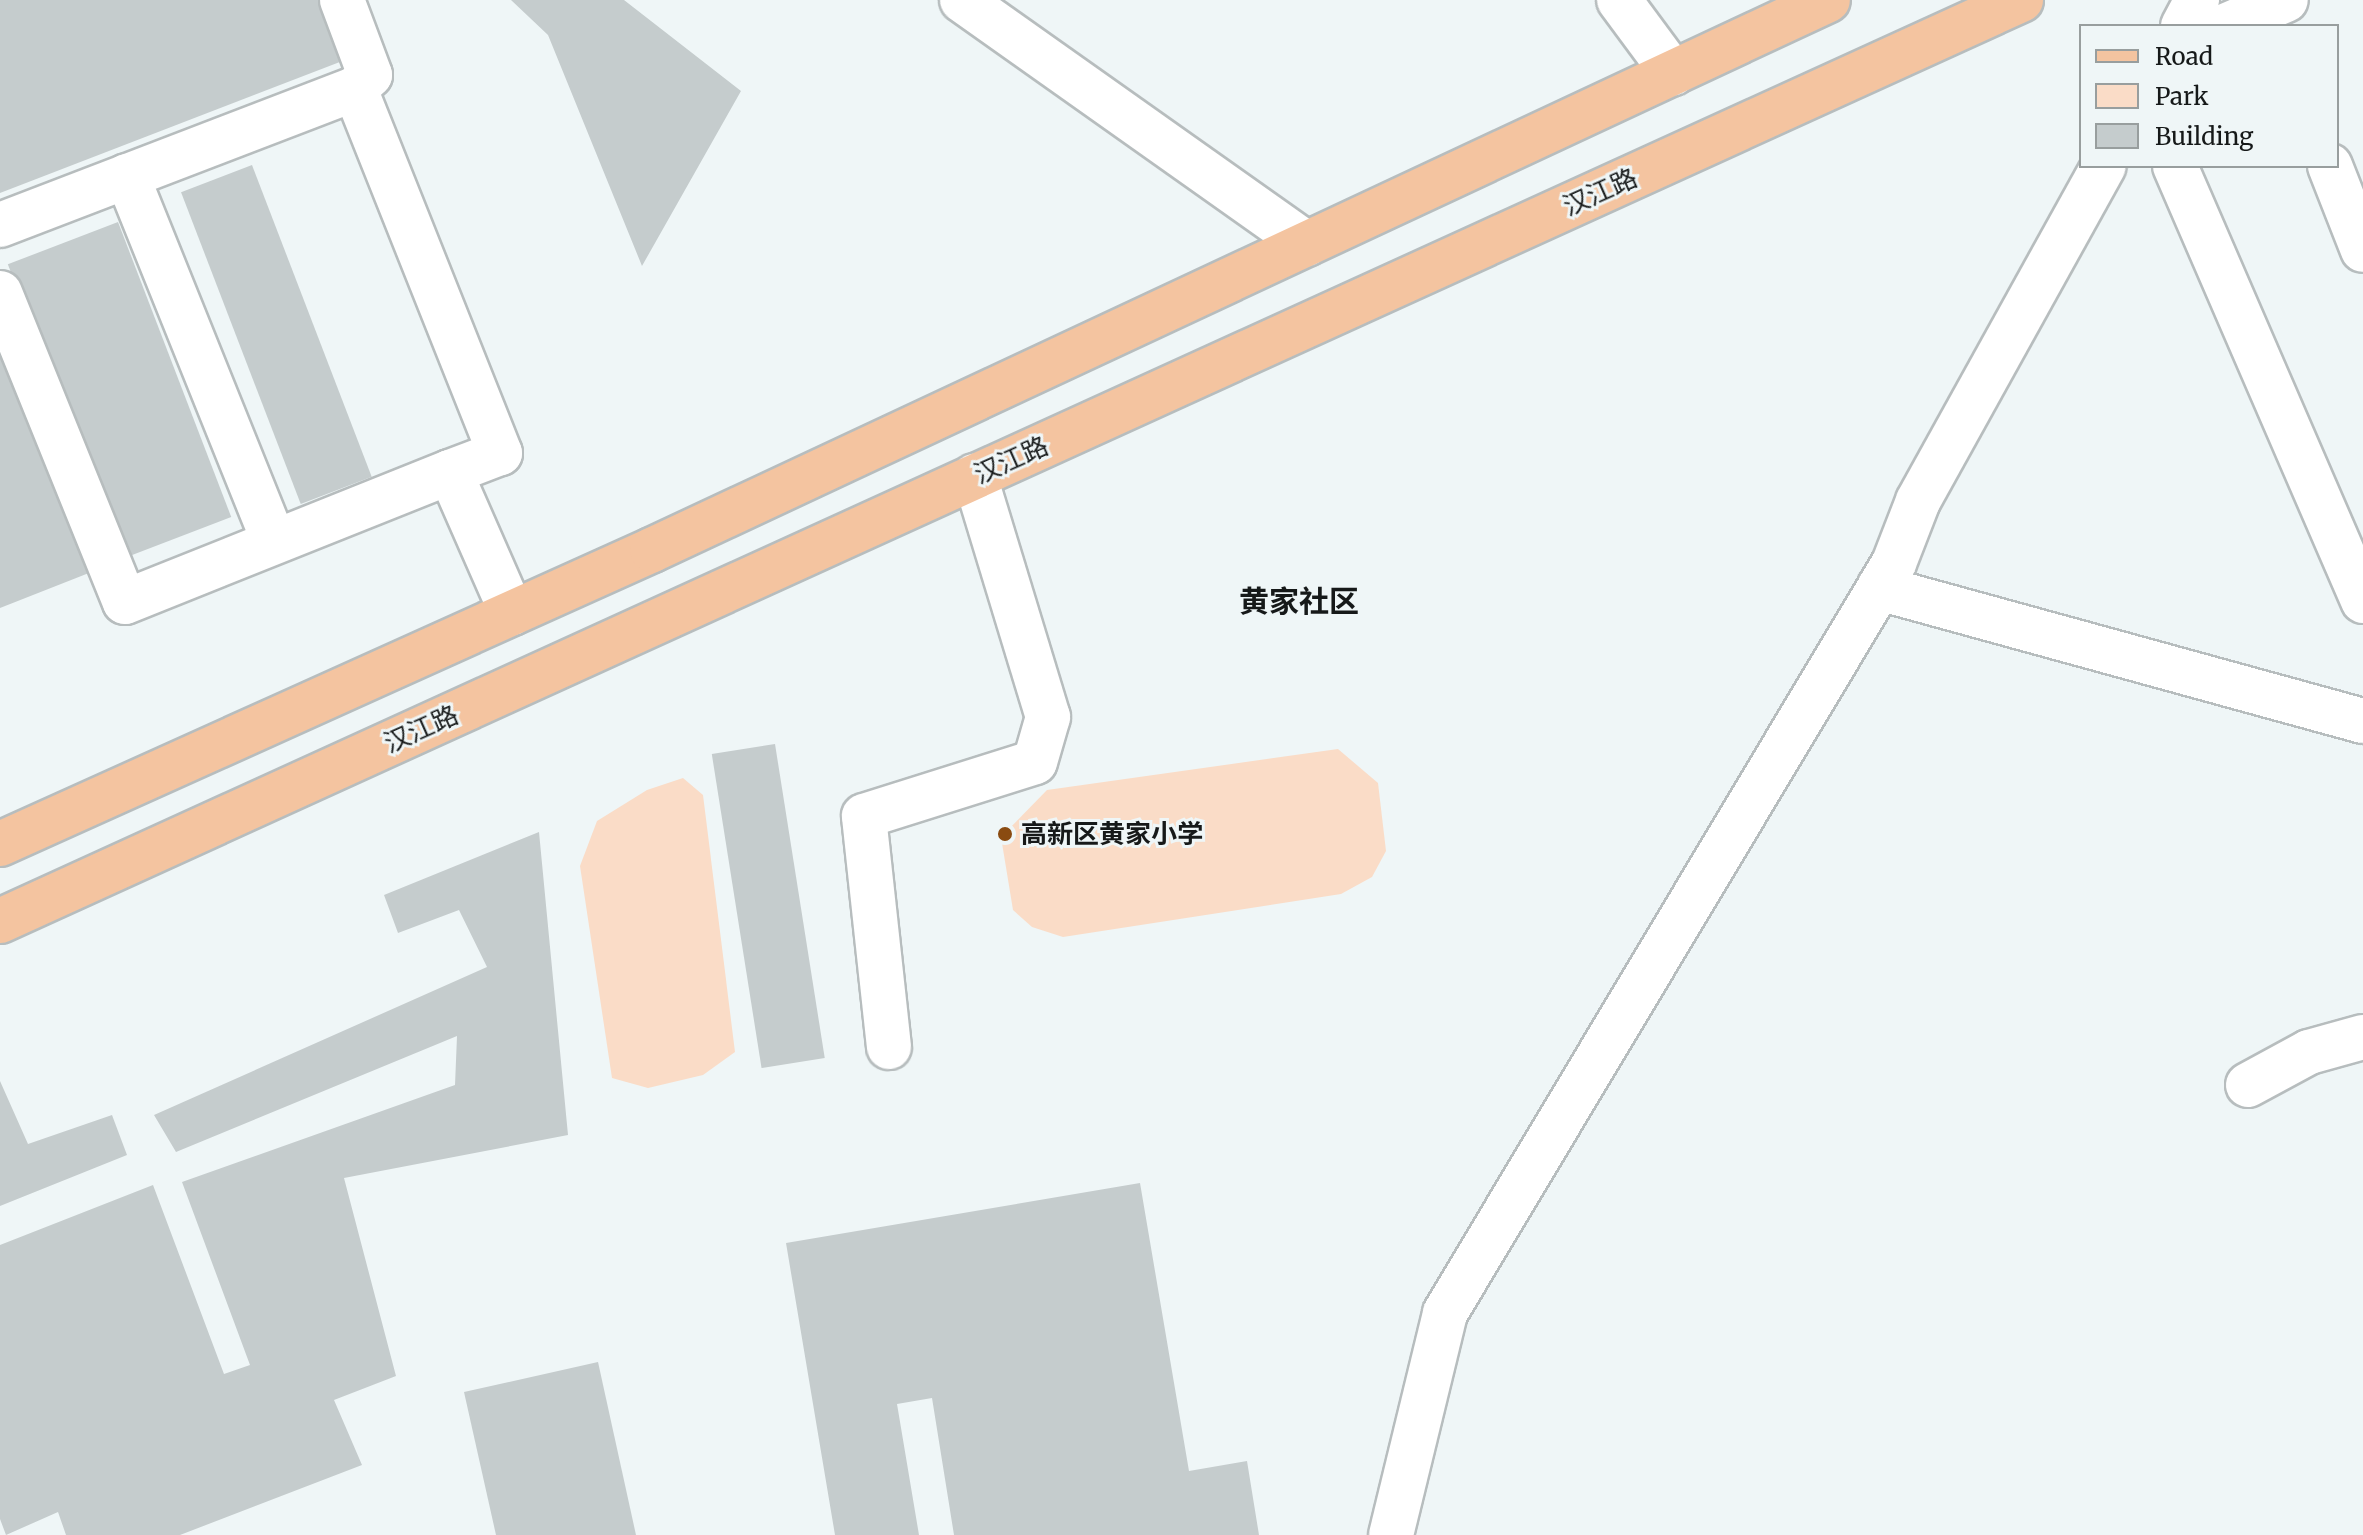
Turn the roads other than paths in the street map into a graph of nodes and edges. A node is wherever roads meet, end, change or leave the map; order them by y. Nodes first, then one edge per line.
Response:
1 (342, 0) edge
2 (962, 0) edge
3 (1619, 0) edge
4 (1828, 0) edge
5 (2021, 0) edge
6 (2197, 0) edge
7 (2277, 11) edge
8 (2184, 24) edge
9 (2232, 24) edge
10 (1673, 73) junction
11 (355, 89) junction
12 (2103, 168) edge
13 (2176, 168) edge
14 (2331, 168) edge
15 (127, 176) junction
16 (0, 225) edge
17 (1306, 244) junction
18 (2363, 250) edge
19 (0, 293) edge
20 (450, 472) junction
21 (975, 476) junction
22 (274, 542) junction
23 (1879, 588) junction
24 (2363, 601) edge
25 (512, 613) junction
26 (2363, 721) edge
27 (0, 844) edge
28 (0, 921) edge
29 (2363, 1037) edge
30 (889, 1047) dead end
31 (2248, 1085) dead end
32 (1391, 1535) edge

1 - 11 street
2 - 17 street
3 - 10 street
4 - 10 main road
5 - 21 main road, 汉江路
6 - 8 street
7 - 9 street
10 - 17 main road
11 - 15 street
11 - 20 street
12 - 23 street
13 - 24 street
14 - 18 street
15 - 16 street
15 - 22 street
17 - 25 main road
19 - 22 street
20 - 22 street
20 - 25 street
21 - 28 main road, 汉江路
21 - 30 street
23 - 26 street
23 - 32 street
25 - 27 main road
29 - 31 street

